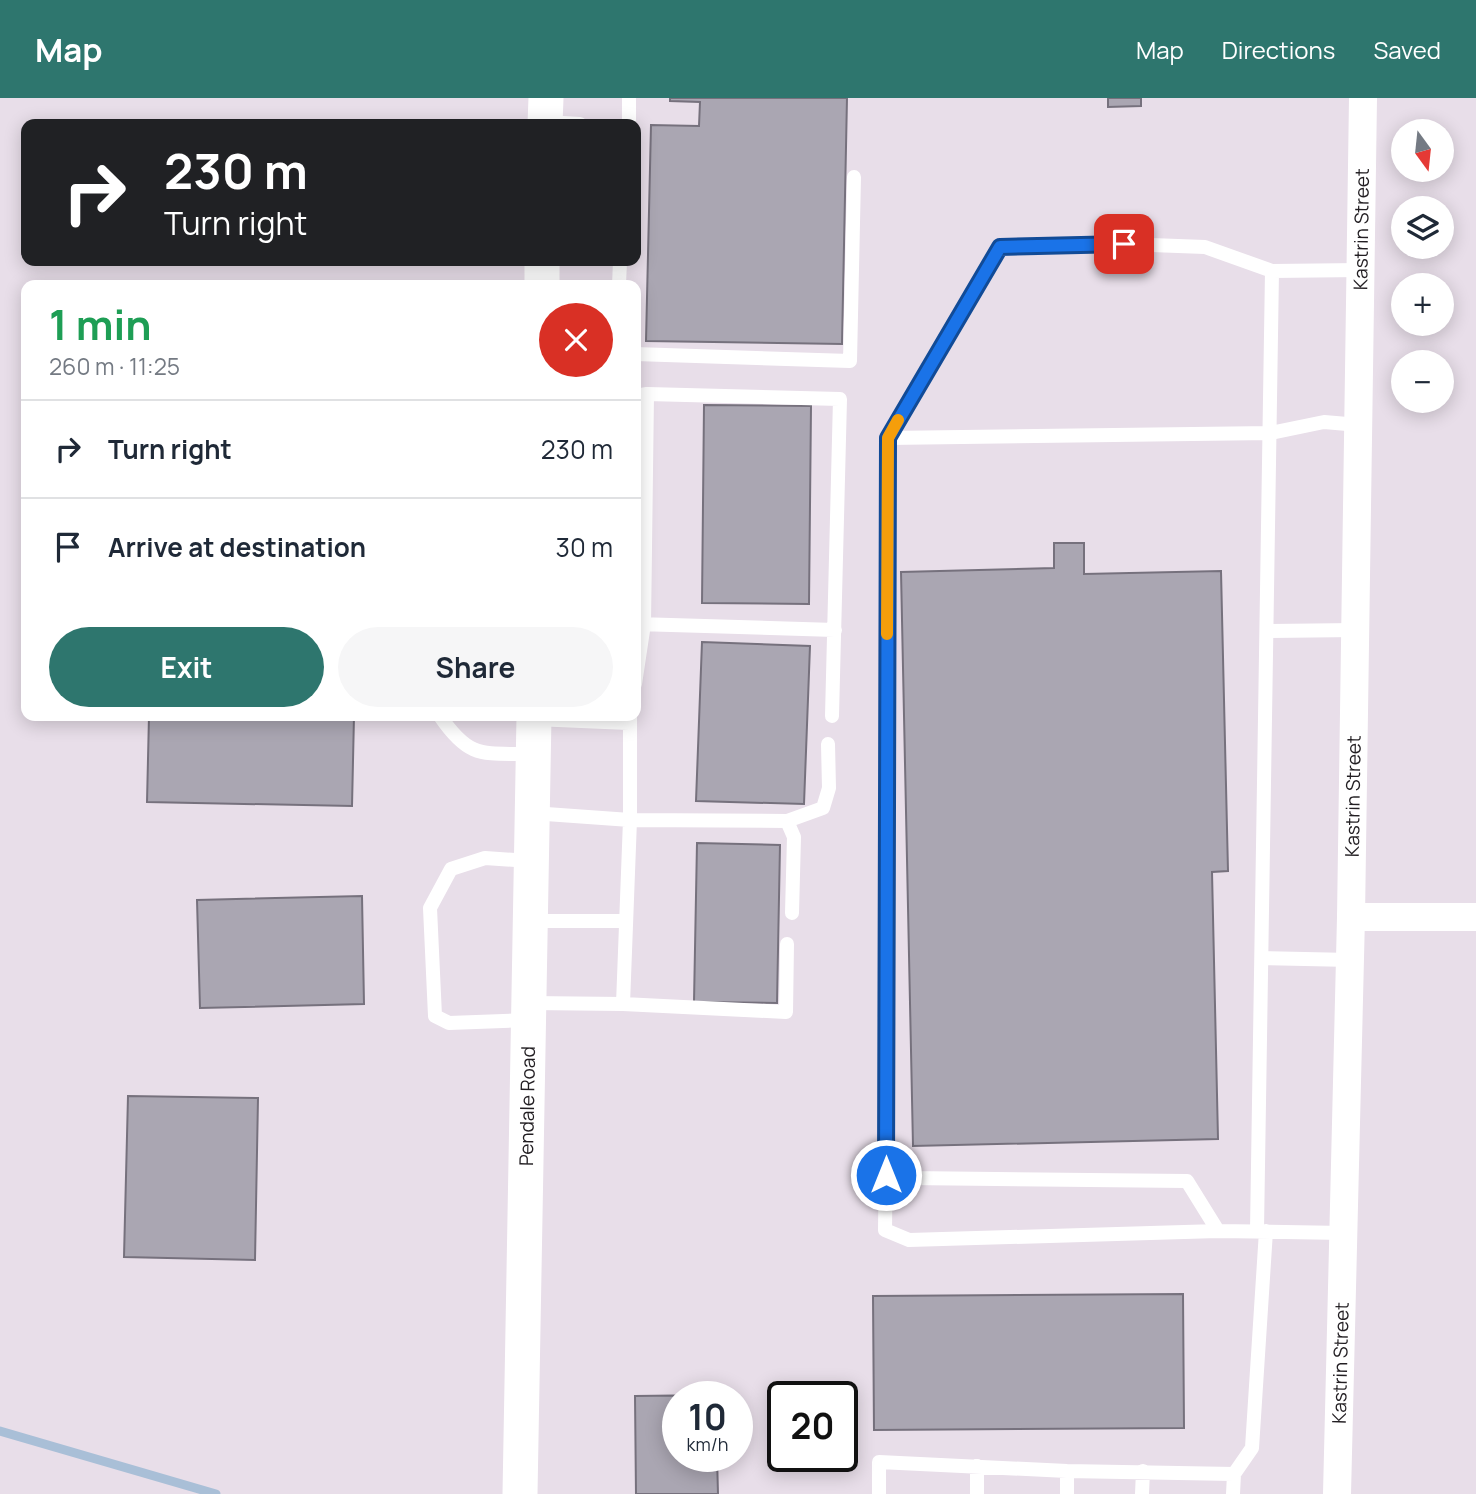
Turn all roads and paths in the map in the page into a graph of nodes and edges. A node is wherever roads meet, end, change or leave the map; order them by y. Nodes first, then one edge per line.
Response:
1 (629, 98) edge
2 (1363, 98) edge
3 (629, 119) edge
4 (854, 177) dead end
5 (1361, 270) junction
6 (1272, 271) junction
7 (641, 354) edge
8 (641, 395) edge
9 (1359, 425) junction
10 (1271, 433) junction
11 (888, 438) junction
12 (641, 624) edge
13 (835, 630) junction
14 (1356, 630) junction
15 (1268, 631) junction
16 (832, 716) dead end
17 (444, 721) edge
18 (534, 721) edge
19 (629, 721) edge
20 (828, 744) dead end
21 (534, 754) junction
22 (532, 813) junction
23 (630, 820) junction
24 (787, 821) junction
25 (531, 861) junction
26 (792, 913) dead end
27 (1352, 917) junction
28 (1476, 917) edge
29 (530, 921) junction
30 (626, 921) junction
31 (787, 944) dead end
32 (1262, 958) junction
33 (1350, 960) junction
34 (623, 1004) junction
35 (528, 1011) junction
36 (886, 1147) junction
37 (1261, 1230) junction
38 (1218, 1231) junction
39 (1344, 1233) junction
40 (977, 1466) junction
41 (1067, 1471) junction
42 (1143, 1471) junction
43 (1234, 1475) junction
44 (520, 1494) edge
45 (878, 1494) edge
46 (977, 1494) edge
47 (1067, 1494) edge
48 (1142, 1494) edge
49 (1233, 1494) edge
50 (1337, 1494) edge

1 - 3 lane
2 - 5 street, Kastrin Street
4 - 7 lane
5 - 6 lane
5 - 9 street, Kastrin Street
6 - 10 lane
6 - 11 lane
8 - 13 lane
9 - 10 lane
9 - 14 street, Kastrin Street
10 - 11 lane
10 - 15 lane
11 - 36 lane
12 - 13 lane
13 - 16 lane
14 - 15 lane
14 - 27 street, Kastrin Street
15 - 32 lane
17 - 21 lane
18 - 21 street, Pendale Road
19 - 23 lane
20 - 24 lane
21 - 22 street, Pendale Road
22 - 23 lane
22 - 25 street, Pendale Road
23 - 24 lane
23 - 30 lane
24 - 26 lane
25 - 29 street, Pendale Road
25 - 35 lane
27 - 28 street
27 - 33 street, Kastrin Street
29 - 30 lane
29 - 35 street, Pendale Road
30 - 34 lane
31 - 34 lane
32 - 33 lane
32 - 37 lane
33 - 39 street, Kastrin Street
34 - 35 lane
35 - 44 street, Pendale Road
36 - 38 lane
36 - 38 lane
37 - 38 lane
37 - 39 lane
37 - 43 lane
39 - 50 street, Kastrin Street
40 - 41 lane
40 - 45 lane
40 - 46 lane
41 - 42 lane
41 - 47 lane
42 - 43 lane
42 - 48 lane
43 - 49 lane

